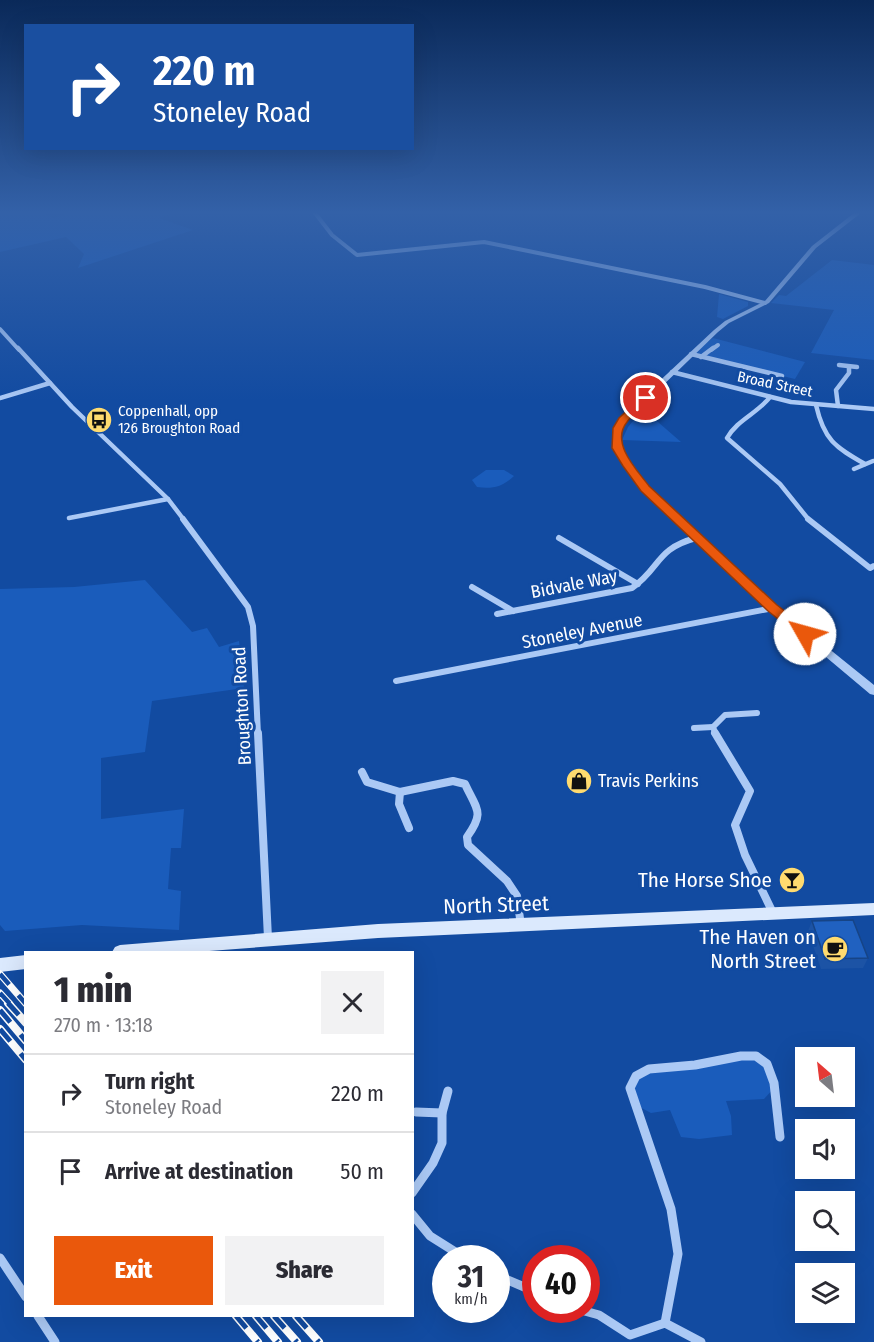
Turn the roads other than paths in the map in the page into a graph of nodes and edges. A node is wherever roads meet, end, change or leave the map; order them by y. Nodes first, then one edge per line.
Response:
1 (649, 276) edge
2 (788, 276) edge
3 (765, 303) junction
4 (0, 329) edge
5 (717, 345) dead end
6 (691, 354) junction
7 (701, 357) junction
8 (838, 365) dead end
9 (849, 367) junction
10 (857, 368) dead end
11 (672, 372) junction
12 (782, 376) dead end
13 (50, 383) junction
14 (770, 397) junction
15 (0, 398) edge
16 (816, 405) junction
17 (838, 406) junction
18 (874, 409) edge
19 (873, 460) edge
20 (865, 464) junction
21 (854, 469) dead end
22 (168, 499) junction
23 (69, 518) dead end
24 (559, 538) dead end
25 (696, 538) junction
26 (872, 567) edge
27 (638, 584) junction
28 (472, 587) dead end
29 (773, 608) junction
30 (514, 611) junction
31 (497, 614) dead end
32 (396, 681) dead end
33 (874, 691) edge
34 (757, 713) dead end
35 (713, 726) junction
36 (694, 728) dead end
37 (362, 772) dead end
38 (400, 792) junction
39 (409, 828) dead end
40 (874, 909) edge
41 (773, 913) junction
42 (521, 926) junction
43 (268, 938) junction
44 (131, 951) edge
45 (24, 962) edge
46 (0, 965) edge
47 (448, 1091) dead end
48 (416, 1112) dead end
49 (442, 1113) junction
50 (780, 1137) dead end
51 (414, 1190) edge
52 (414, 1216) edge
53 (444, 1245) edge
54 (0, 1258) edge
55 (24, 1294) edge
56 (600, 1316) edge
57 (39, 1317) edge
58 (665, 1323) junction
59 (630, 1339) edge
60 (55, 1342) edge
61 (701, 1342) edge

1 - 3 street
2 - 3 street
3 - 6 street
4 - 13 street, Broughton Road
5 - 7 street
6 - 7 street
6 - 11 street
7 - 12 street
8 - 9 street
9 - 10 street
9 - 17 street
11 - 14 street, Broad Street
11 - 25 street
13 - 15 street
13 - 22 street, Broughton Road
14 - 16 street, Broad Street
14 - 26 street
16 - 17 street, Broad Street
16 - 20 street
17 - 18 street, Broad Street
19 - 20 street
20 - 21 street
22 - 23 street
22 - 43 street, Broughton Road
24 - 27 street, Bidvale Way
25 - 27 street, Bidvale Way
25 - 29 street
27 - 30 street, Bidvale Way
28 - 30 street, Bidvale Way
29 - 32 street, Stoneley Avenue
29 - 33 street
30 - 31 street, Bidvale Way
34 - 35 street
35 - 36 street
35 - 41 street
37 - 38 street
38 - 39 street
38 - 42 street
40 - 41 main road, North Street
41 - 42 main road, North Street
42 - 43 main road, North Street
43 - 44 main road, North Street
45 - 46 main road
47 - 49 street
48 - 49 street
49 - 51 street
50 - 58 street
52 - 53 street
54 - 55 street
56 - 59 street
57 - 60 street
58 - 59 street
58 - 61 street

